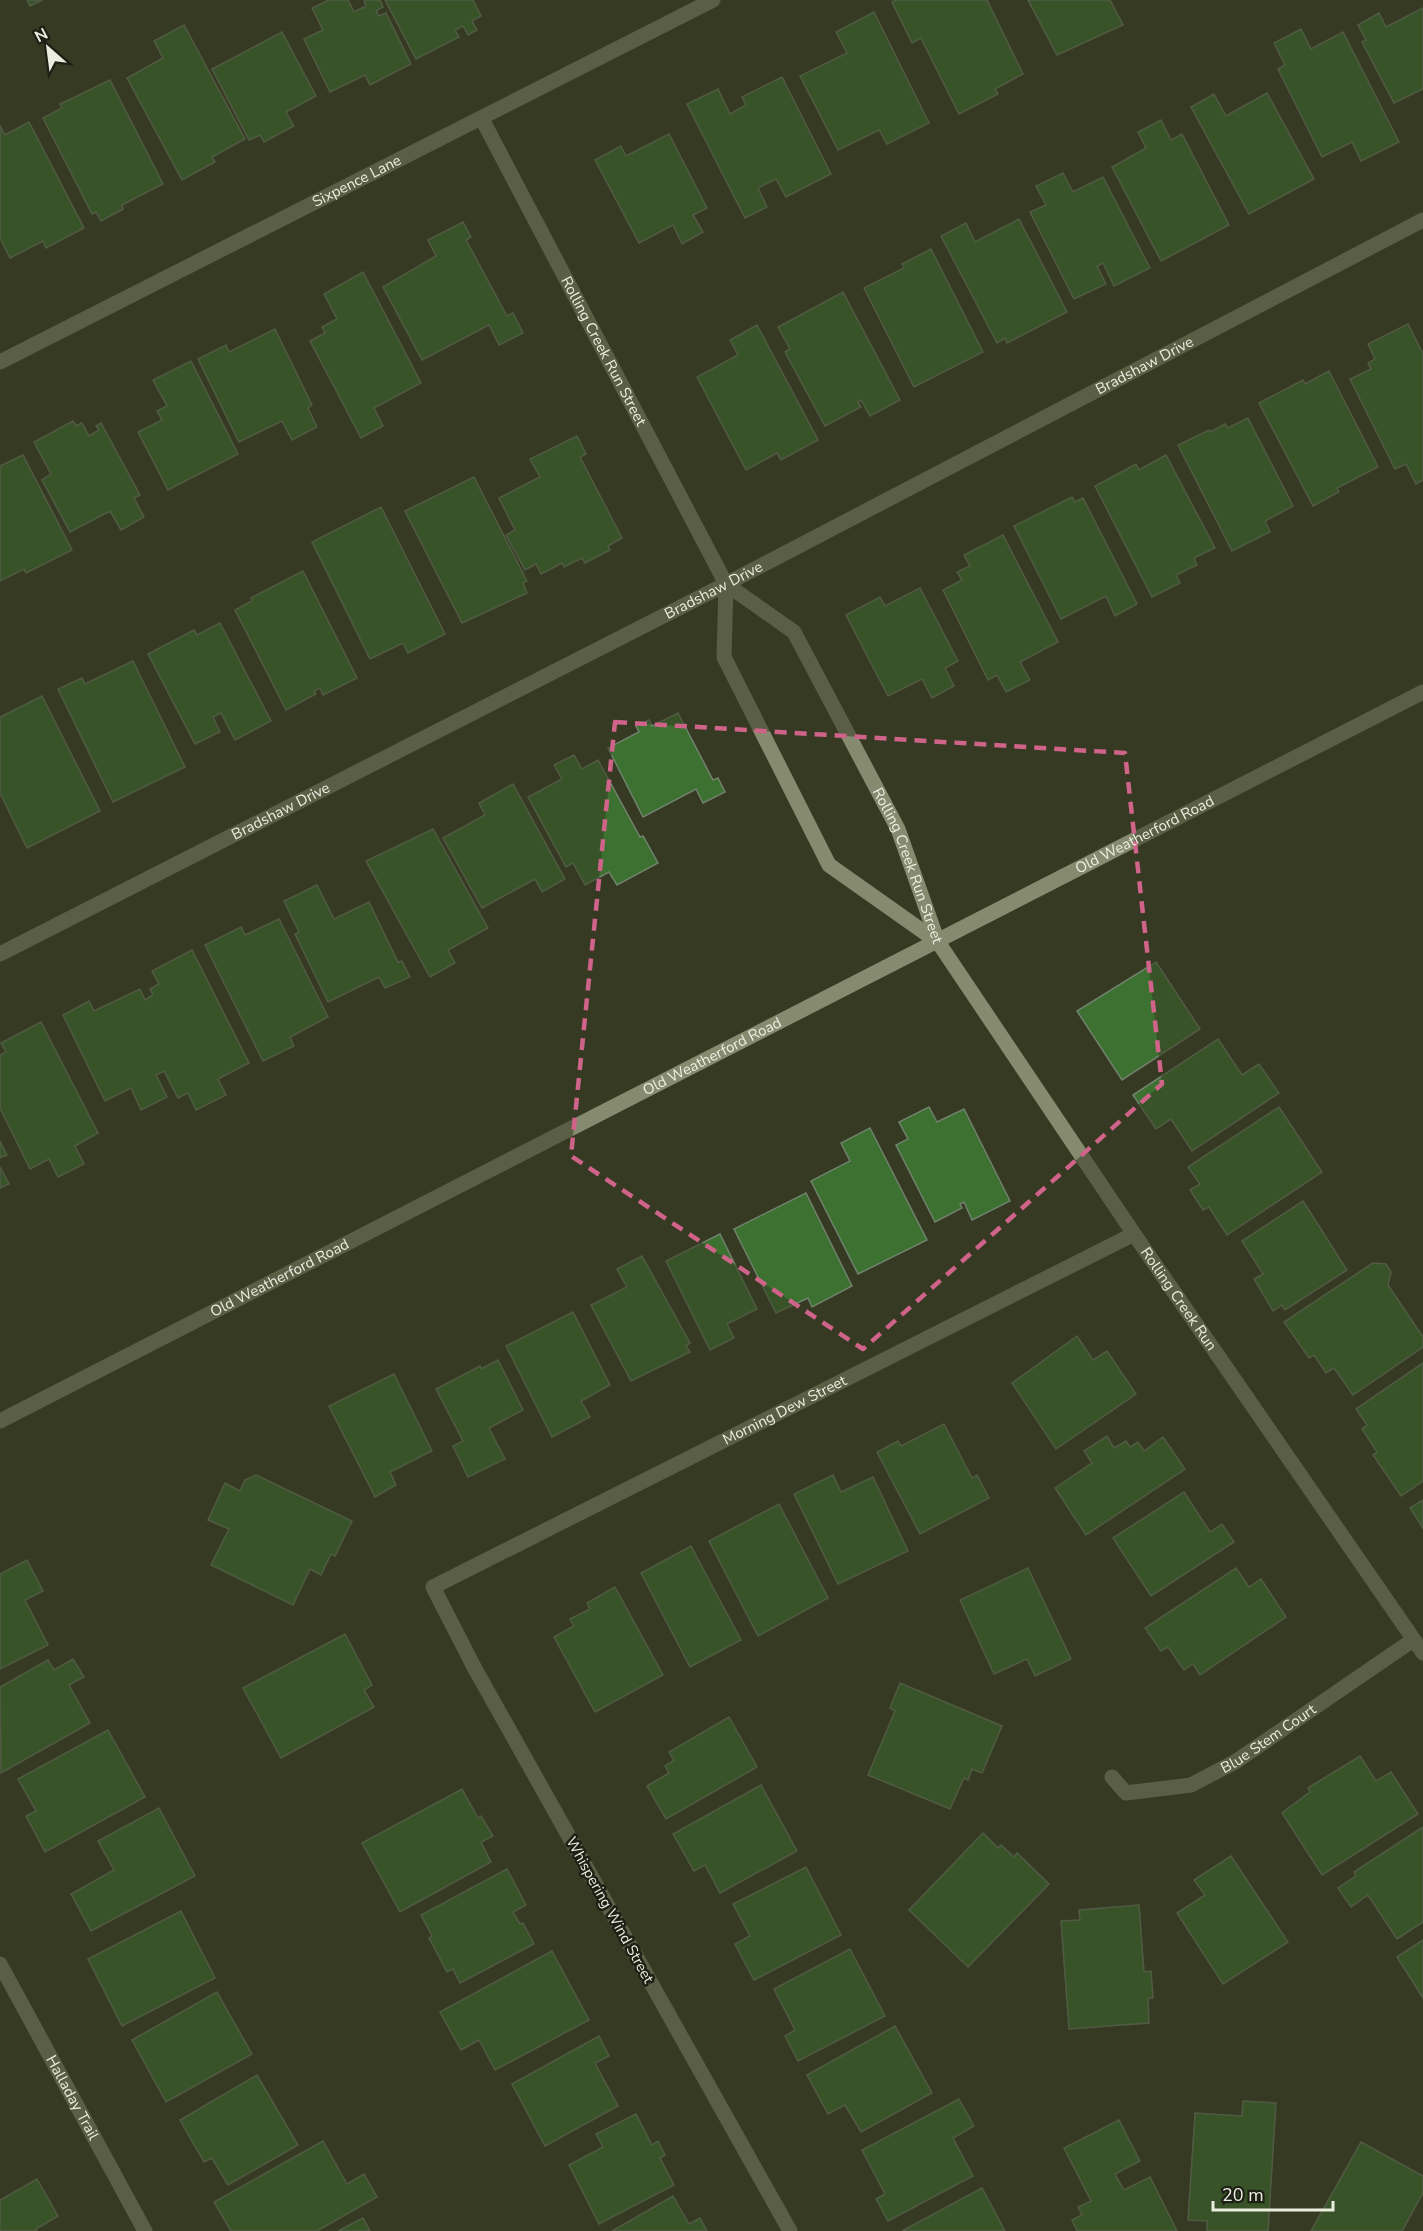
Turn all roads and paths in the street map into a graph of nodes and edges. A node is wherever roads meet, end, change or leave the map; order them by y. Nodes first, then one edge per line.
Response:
1 (713, 0) edge
2 (482, 120) junction
3 (1423, 220) edge
4 (0, 362) edge
5 (726, 584) junction
6 (1423, 692) edge
7 (938, 942) junction
8 (0, 954) edge
9 (1134, 1234) junction
10 (0, 1421) edge
11 (433, 1587) joint
12 (1413, 1640) junction
13 (1423, 1653) edge
14 (1112, 1777) dead end
15 (0, 1965) edge
16 (145, 2231) edge
17 (790, 2231) edge

1 - 2 street, Sixpence Lane
2 - 4 street, Sixpence Lane
2 - 5 street, Rolling Creek Run Street
3 - 5 street, Bradshaw Drive
5 - 7 street, Rolling Creek Run Street
5 - 7 street, Rolling Creek Run Street
5 - 8 street, Bradshaw Drive
6 - 7 street, Old Weatherford Road
7 - 9 street, Rolling Creek Run
7 - 10 street, Old Weatherford Road
9 - 11 street, Morning Dew Street
9 - 12 street, Rolling Creek Run
11 - 17 street, Whispering Wind Street
12 - 13 street, Rolling Creek Run
12 - 14 street, Blue Stem Court
15 - 16 street, Halladay Trail

